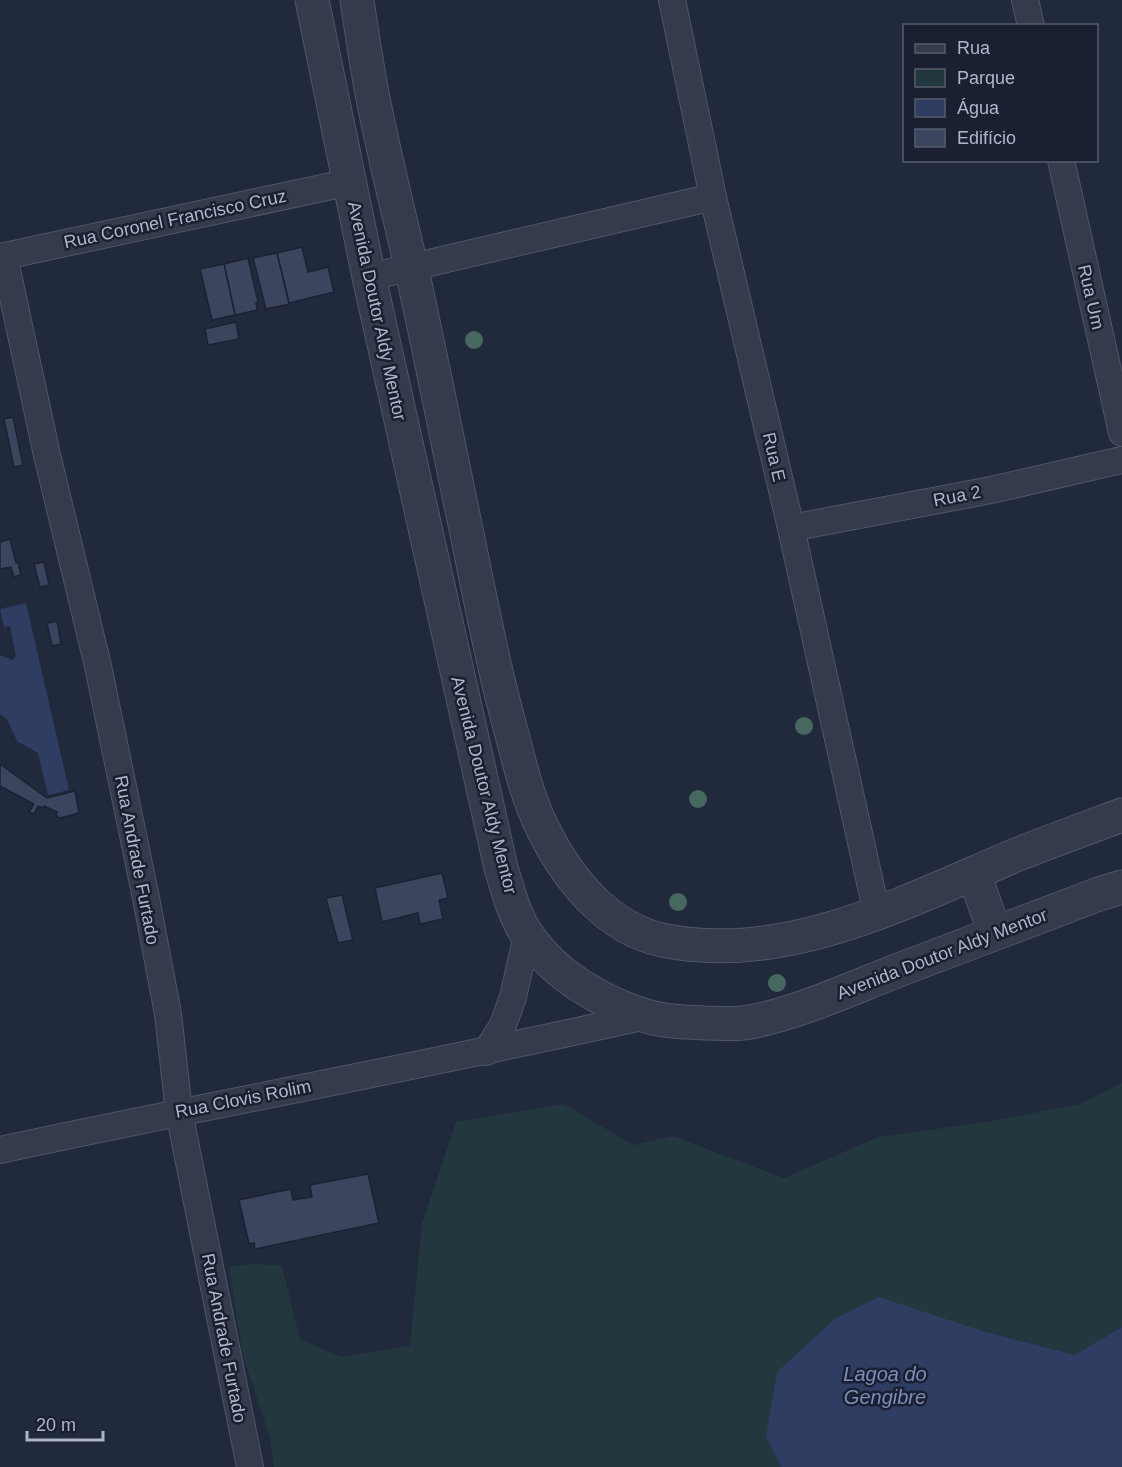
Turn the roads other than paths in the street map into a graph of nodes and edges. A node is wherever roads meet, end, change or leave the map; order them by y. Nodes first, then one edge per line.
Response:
1 (312, 0) edge
2 (357, 0) edge
3 (672, 0) edge
4 (1025, 0) edge
5 (1031, 24) edge
6 (1061, 162) edge
7 (350, 182) junction
8 (713, 197) junction
9 (2, 257) edge
10 (411, 269) junction
11 (369, 277) junction
12 (1122, 433) edge
13 (1122, 460) edge
14 (791, 528) junction
15 (1122, 815) edge
16 (974, 874) junction
17 (1122, 887) edge
18 (877, 914) junction
19 (995, 933) junction
20 (527, 935) junction
21 (646, 1016) junction
22 (486, 1052) junction
23 (179, 1112) junction
24 (0, 1150) edge
25 (250, 1467) edge

1 - 7 street, Avenida Doutor Aldy Mentor
2 - 10 street
3 - 8 street, Rua E
4 - 5 street
6 - 12 street, Rua Um
7 - 9 street, Rua Coronel Francisco Cruz
7 - 11 street, Avenida Doutor Aldy Mentor
8 - 10 street
8 - 14 street, Rua E
9 - 23 street, Rua Andrade Furtado
10 - 11 street
10 - 18 street
11 - 20 street, Avenida Doutor Aldy Mentor
13 - 14 street, Rua 2
14 - 18 street, Rua E
15 - 16 street
16 - 18 street
16 - 19 street
17 - 19 street, Avenida Doutor Aldy Mentor
19 - 21 street, Avenida Doutor Aldy Mentor
20 - 21 street, Avenida Doutor Aldy Mentor
20 - 22 street
21 - 22 street, Rua Clovis Rolim
22 - 23 street, Rua Clovis Rolim
23 - 24 street, Rua Clovis Rolim
23 - 25 street, Rua Andrade Furtado

